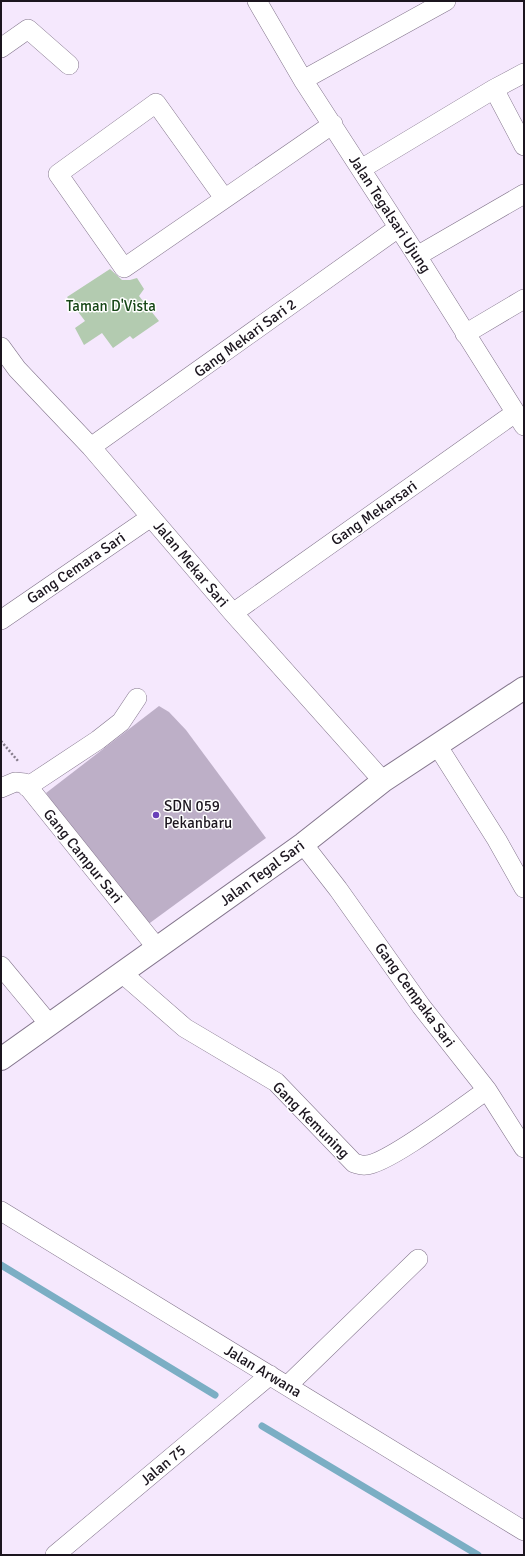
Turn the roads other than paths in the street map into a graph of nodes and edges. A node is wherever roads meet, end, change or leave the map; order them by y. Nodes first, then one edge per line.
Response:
1 (257, 1) edge
2 (446, 1) edge
3 (1, 48) edge
4 (69, 65) dead end
5 (524, 72) edge
6 (303, 80) junction
7 (494, 89) junction
8 (333, 124) junction
9 (524, 146) edge
10 (362, 169) junction
11 (524, 194) edge
12 (224, 198) junction
13 (398, 228) junction
14 (417, 256) junction
15 (524, 299) edge
16 (465, 334) junction
17 (1, 347) edge
18 (519, 420) edge
19 (91, 447) junction
20 (151, 517) junction
21 (233, 613) junction
22 (1, 620) edge
23 (524, 688) edge
24 (138, 698) dead end
25 (437, 745) junction
26 (383, 780) junction
27 (27, 786) junction
28 (1, 788) edge
29 (302, 844) junction
30 (524, 888) edge
31 (157, 948) junction
32 (1, 966) edge
33 (123, 974) junction
34 (49, 1024) junction
35 (2, 1056) edge
36 (487, 1090) junction
37 (524, 1148) edge
38 (1, 1211) edge
39 (418, 1259) dead end
40 (270, 1376) junction
41 (287, 1386) junction
42 (524, 1531) edge
43 (55, 1555) edge

1 - 6 street, Jalan Tegalsari Ujung
2 - 6 street
3 - 4 street
5 - 7 street
6 - 8 street, Jalan Tegalsari Ujung
7 - 9 street
7 - 10 street
8 - 10 street, Jalan Tegalsari Ujung
8 - 12 street
10 - 13 street, Jalan Tegalsari Ujung
11 - 14 street
12 - 12 street
13 - 14 street, Jalan Tegalsari Ujung
13 - 19 street, Gang Mekari Sari 2
14 - 16 street, Jalan Tegalsari Ujung
15 - 16 street
16 - 18 street, Jalan Tegalsari Ujung
17 - 19 street, Jalan Mekar Sari
18 - 21 street, Gang Mekarsari
19 - 20 street, Jalan Mekar Sari
20 - 21 street, Jalan Mekar Sari
20 - 22 street, Gang Cemara Sari
21 - 26 street, Jalan Mekar Sari
23 - 25 street, Jalan Tegal Sari
24 - 27 street
25 - 26 street, Jalan Tegal Sari
25 - 30 street
26 - 29 street, Jalan Tegal Sari
27 - 28 street
27 - 31 street, Gang Campur Sari
29 - 31 street, Jalan Tegal Sari
29 - 36 street, Gang Cempaka Sari
31 - 33 street, Jalan Tegal Sari
32 - 34 street
33 - 34 street, Jalan Tegal Sari
33 - 36 street, Gang Kemuning
34 - 35 street, Jalan Tegal Sari
36 - 37 street, Gang Cempaka Sari
38 - 40 street, Jalan Arwana
39 - 41 street
40 - 41 street, Jalan Arwana
40 - 43 street, Jalan 75
41 - 42 street, Jalan Arwana

